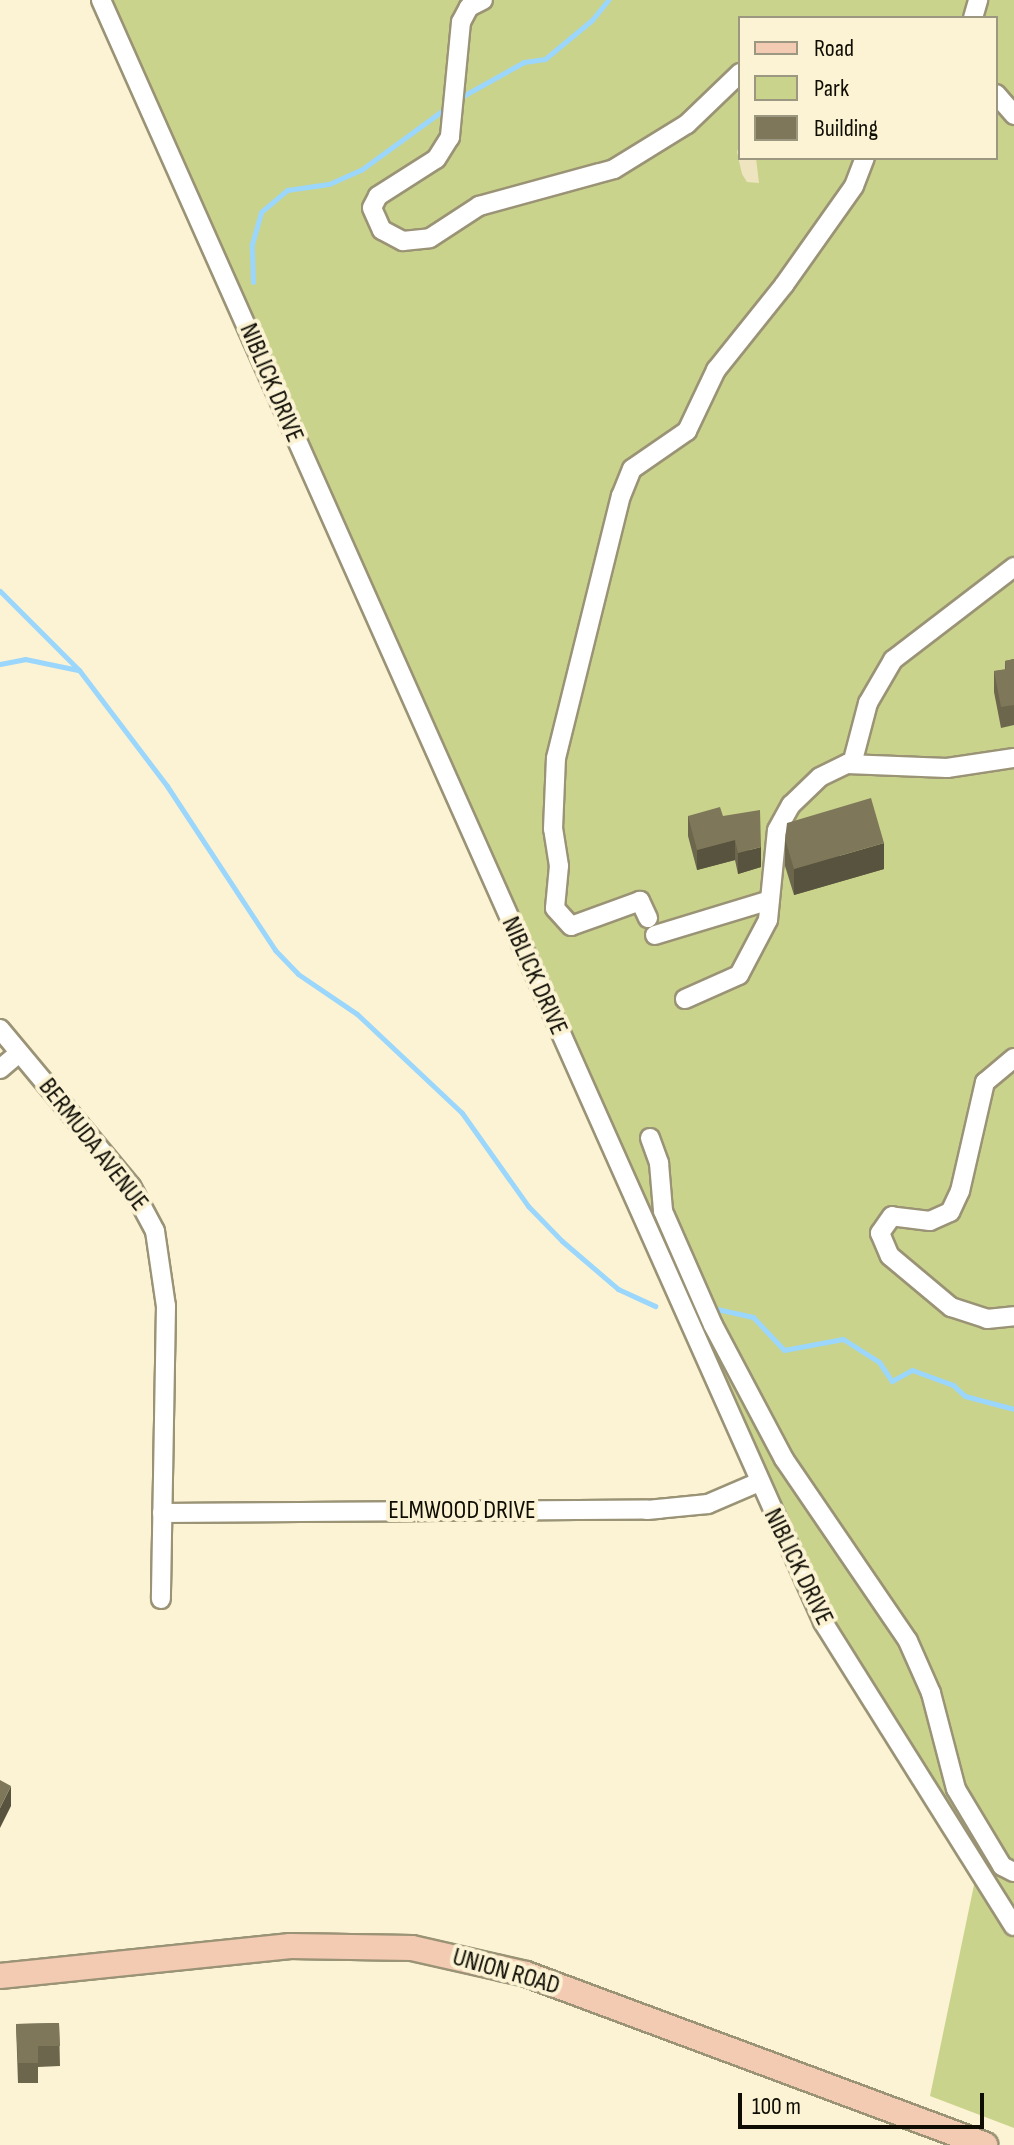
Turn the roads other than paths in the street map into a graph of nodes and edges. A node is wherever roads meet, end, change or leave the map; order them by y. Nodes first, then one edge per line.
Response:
1 (101, 0) edge
2 (483, 0) edge
3 (738, 75) edge
4 (998, 96) edge
5 (1014, 115) edge
6 (864, 160) edge
7 (1014, 567) edge
8 (1014, 758) edge
9 (852, 764) junction
10 (770, 900) junction
11 (685, 999) dead end
12 (0, 1029) edge
13 (19, 1053) junction
14 (1014, 1058) edge
15 (0, 1069) edge
16 (650, 1138) dead end
17 (1014, 1316) edge
18 (757, 1483) junction
19 (162, 1513) junction
20 (161, 1599) dead end
21 (1014, 1872) edge
22 (1014, 1926) edge
23 (0, 1976) edge
24 (985, 2145) edge

1 - 18 street, NIBLICK DRIVE
2 - 3 street
4 - 5 street
6 - 10 street
7 - 9 street
8 - 9 street
9 - 10 street
10 - 11 street
12 - 13 street, BERMUDA AVENUE
13 - 15 street
13 - 19 street, BERMUDA AVENUE
14 - 17 street
16 - 21 street
18 - 19 street, ELMWOOD DRIVE
18 - 22 street, NIBLICK DRIVE
19 - 20 street, BERMUDA AVENUE
23 - 24 main road, UNION ROAD

